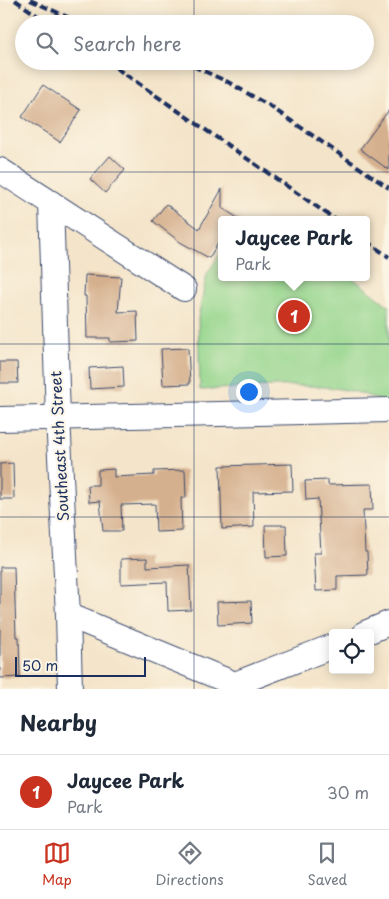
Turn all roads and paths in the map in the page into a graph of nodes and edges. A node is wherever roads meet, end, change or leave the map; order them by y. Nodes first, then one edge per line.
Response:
1 (0, 170) edge
2 (50, 202) junction
3 (184, 289) dead end
4 (389, 410) edge
5 (58, 417) junction
6 (0, 419) edge
7 (68, 615) junction
8 (389, 623) edge
9 (374, 629) edge
10 (329, 648) edge
11 (236, 687) edge
12 (70, 689) edge

1 - 2 street
2 - 3 street
2 - 5 street, Southeast 4th Street
4 - 5 street
5 - 6 street
5 - 7 street, Southeast 4th Street
7 - 11 street
7 - 12 street, Southeast 4th Street
8 - 9 street
10 - 11 street

